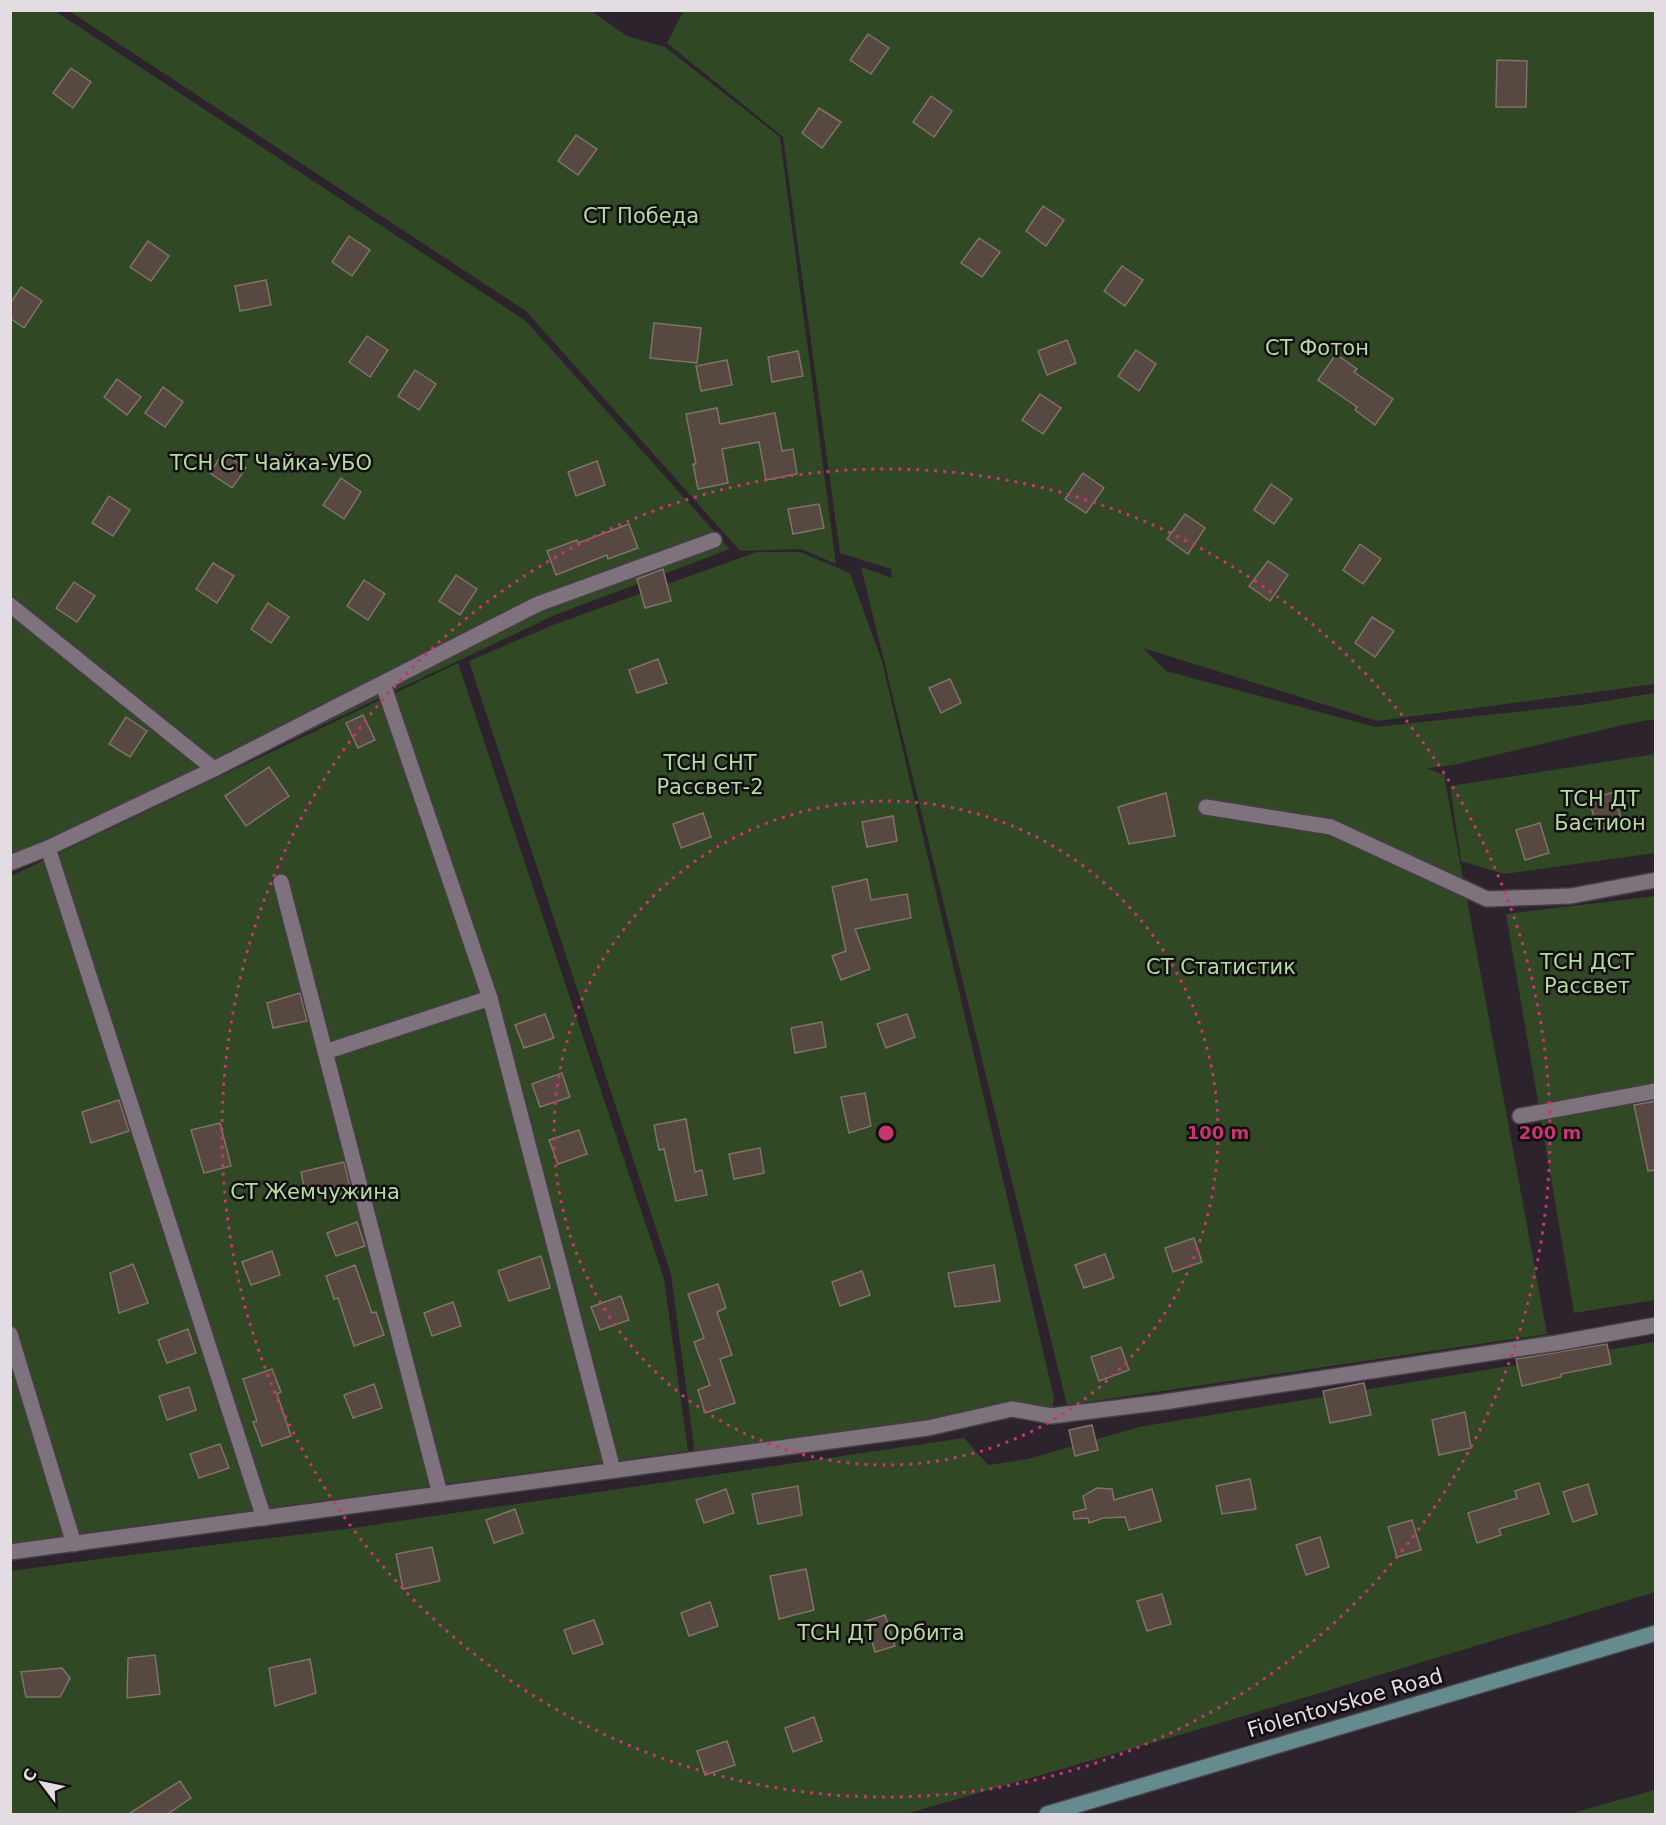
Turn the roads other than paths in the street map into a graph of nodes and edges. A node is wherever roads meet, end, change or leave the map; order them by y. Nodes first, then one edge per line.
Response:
1 (714, 540) dead end
2 (10, 605) edge
3 (383, 684) junction
4 (214, 769) junction
5 (1206, 807) dead end
6 (48, 848) junction
7 (10, 863) edge
8 (1656, 880) edge
9 (281, 882) dead end
10 (490, 998) junction
11 (325, 1052) junction
12 (1656, 1091) edge
13 (1520, 1116) dead end
14 (1656, 1325) edge
15 (10, 1334) edge
16 (613, 1470) junction
17 (440, 1494) junction
18 (264, 1518) junction
19 (74, 1544) junction
20 (10, 1552) edge
21 (1656, 1633) edge
22 (1047, 1815) edge

1 - 3 street
2 - 4 street
3 - 4 street
3 - 10 street
4 - 6 street
5 - 8 street
6 - 7 street
6 - 18 street
9 - 11 street
10 - 11 street
10 - 16 street
11 - 17 street
12 - 13 street
14 - 16 street
15 - 19 street
16 - 17 street
17 - 18 street
18 - 19 street
19 - 20 street
21 - 22 main road, Fiolentovskoe Road

